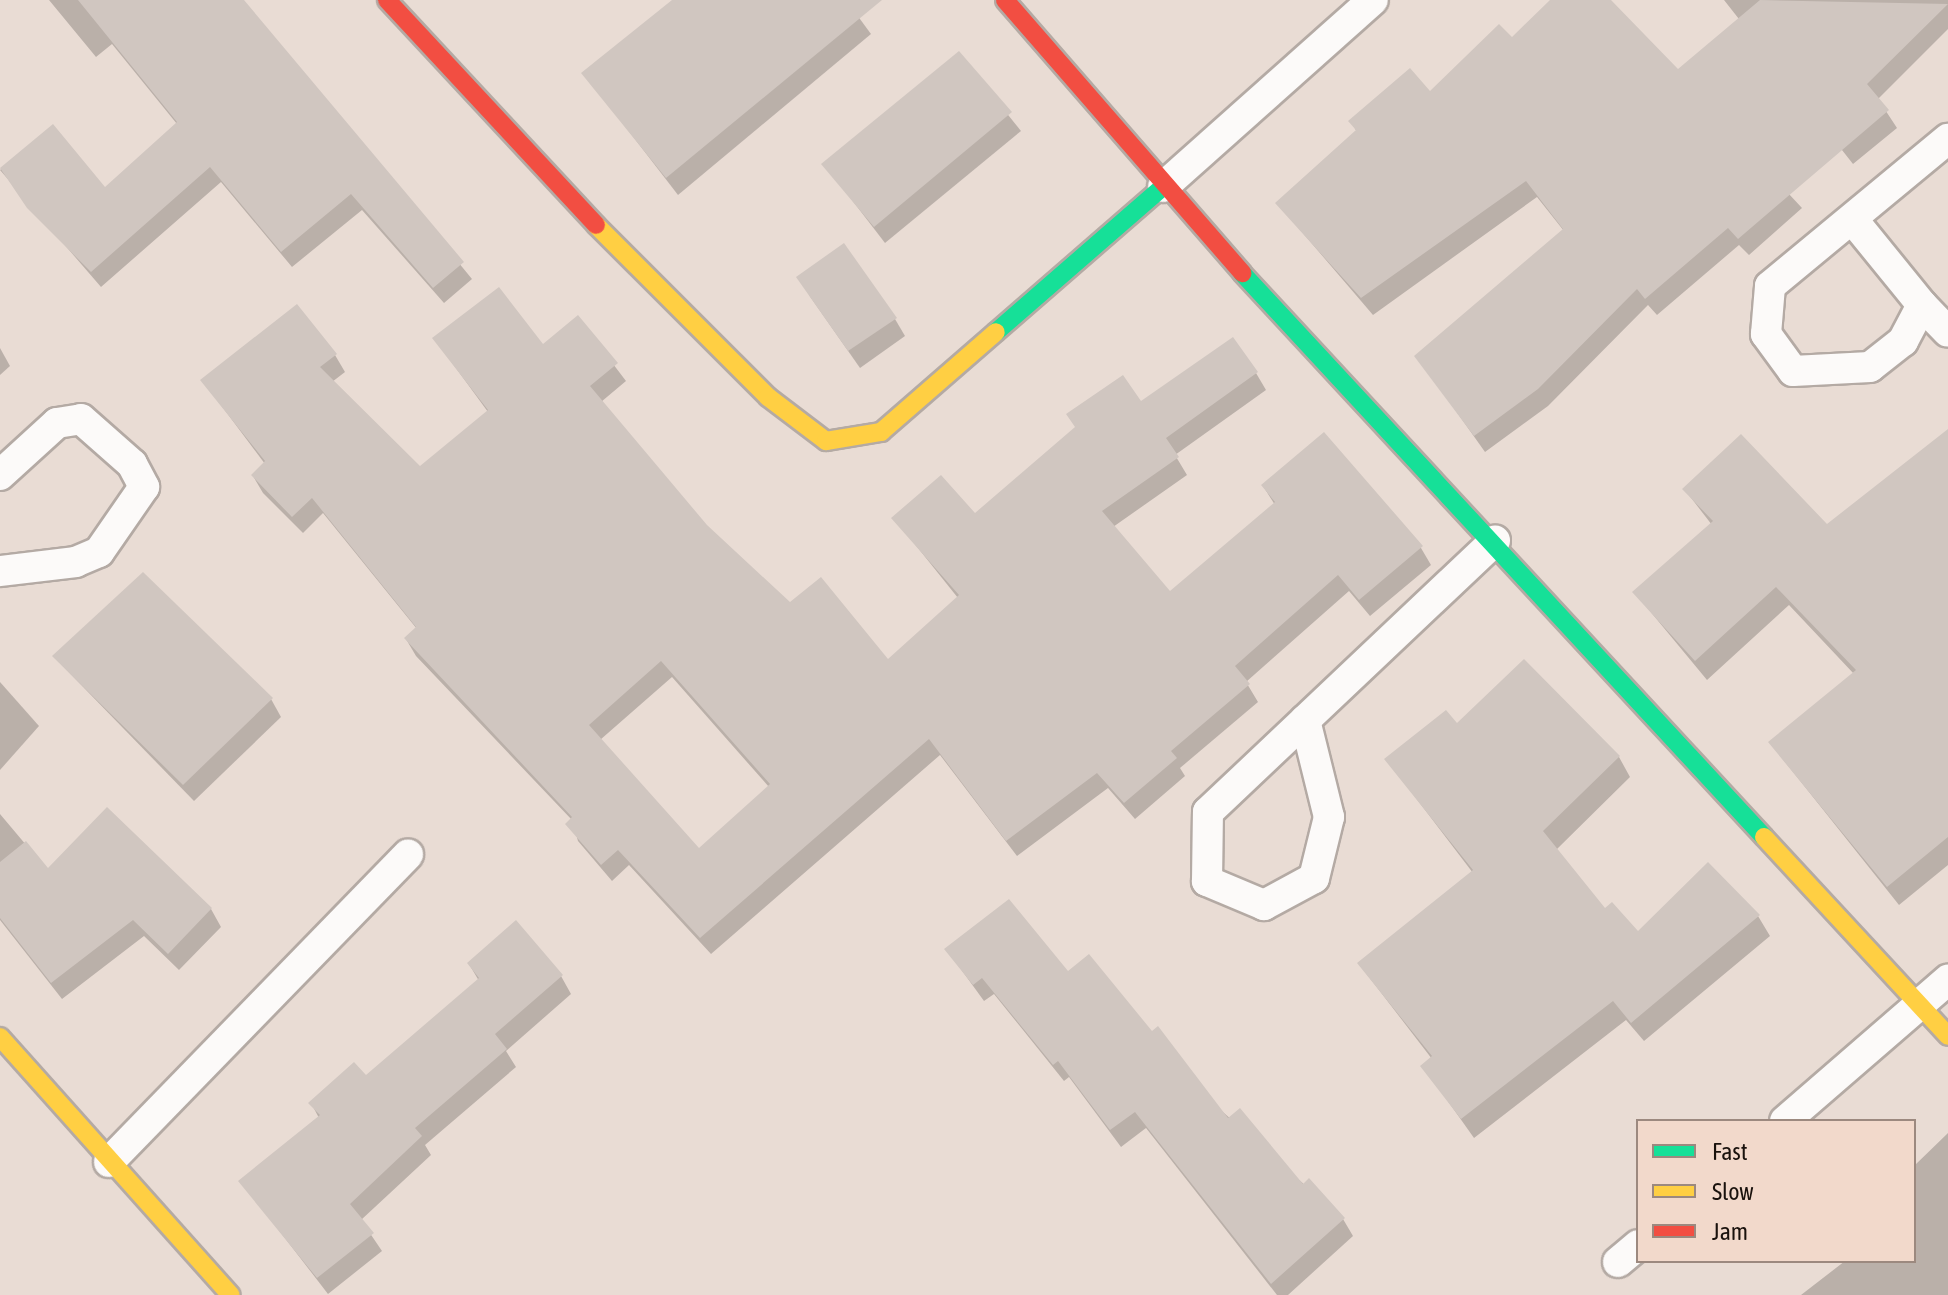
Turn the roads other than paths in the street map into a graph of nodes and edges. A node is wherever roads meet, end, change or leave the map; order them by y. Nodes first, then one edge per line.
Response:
1 (387, 0) edge
2 (1005, 0) edge
3 (1373, 0) edge
4 (1948, 139) edge
5 (1163, 187) junction
6 (1853, 220) junction
7 (1922, 305) junction
8 (1948, 332) edge
9 (0, 475) edge
10 (1495, 541) junction
11 (0, 571) edge
12 (1305, 720) junction
13 (408, 855) dead end
14 (1948, 980) edge
15 (1920, 1007) junction
16 (1948, 1036) edge
17 (0, 1037) edge
18 (1787, 1119) edge
19 (109, 1162) junction
20 (231, 1295) edge

1 - 5 street
2 - 5 street
3 - 5 lane
4 - 6 lane
5 - 10 street
6 - 7 lane
6 - 7 lane
7 - 8 lane
9 - 11 lane
10 - 12 lane
10 - 15 street
12 - 12 lane
13 - 19 lane
14 - 15 lane
15 - 16 street
15 - 18 lane
17 - 19 street
19 - 20 street

